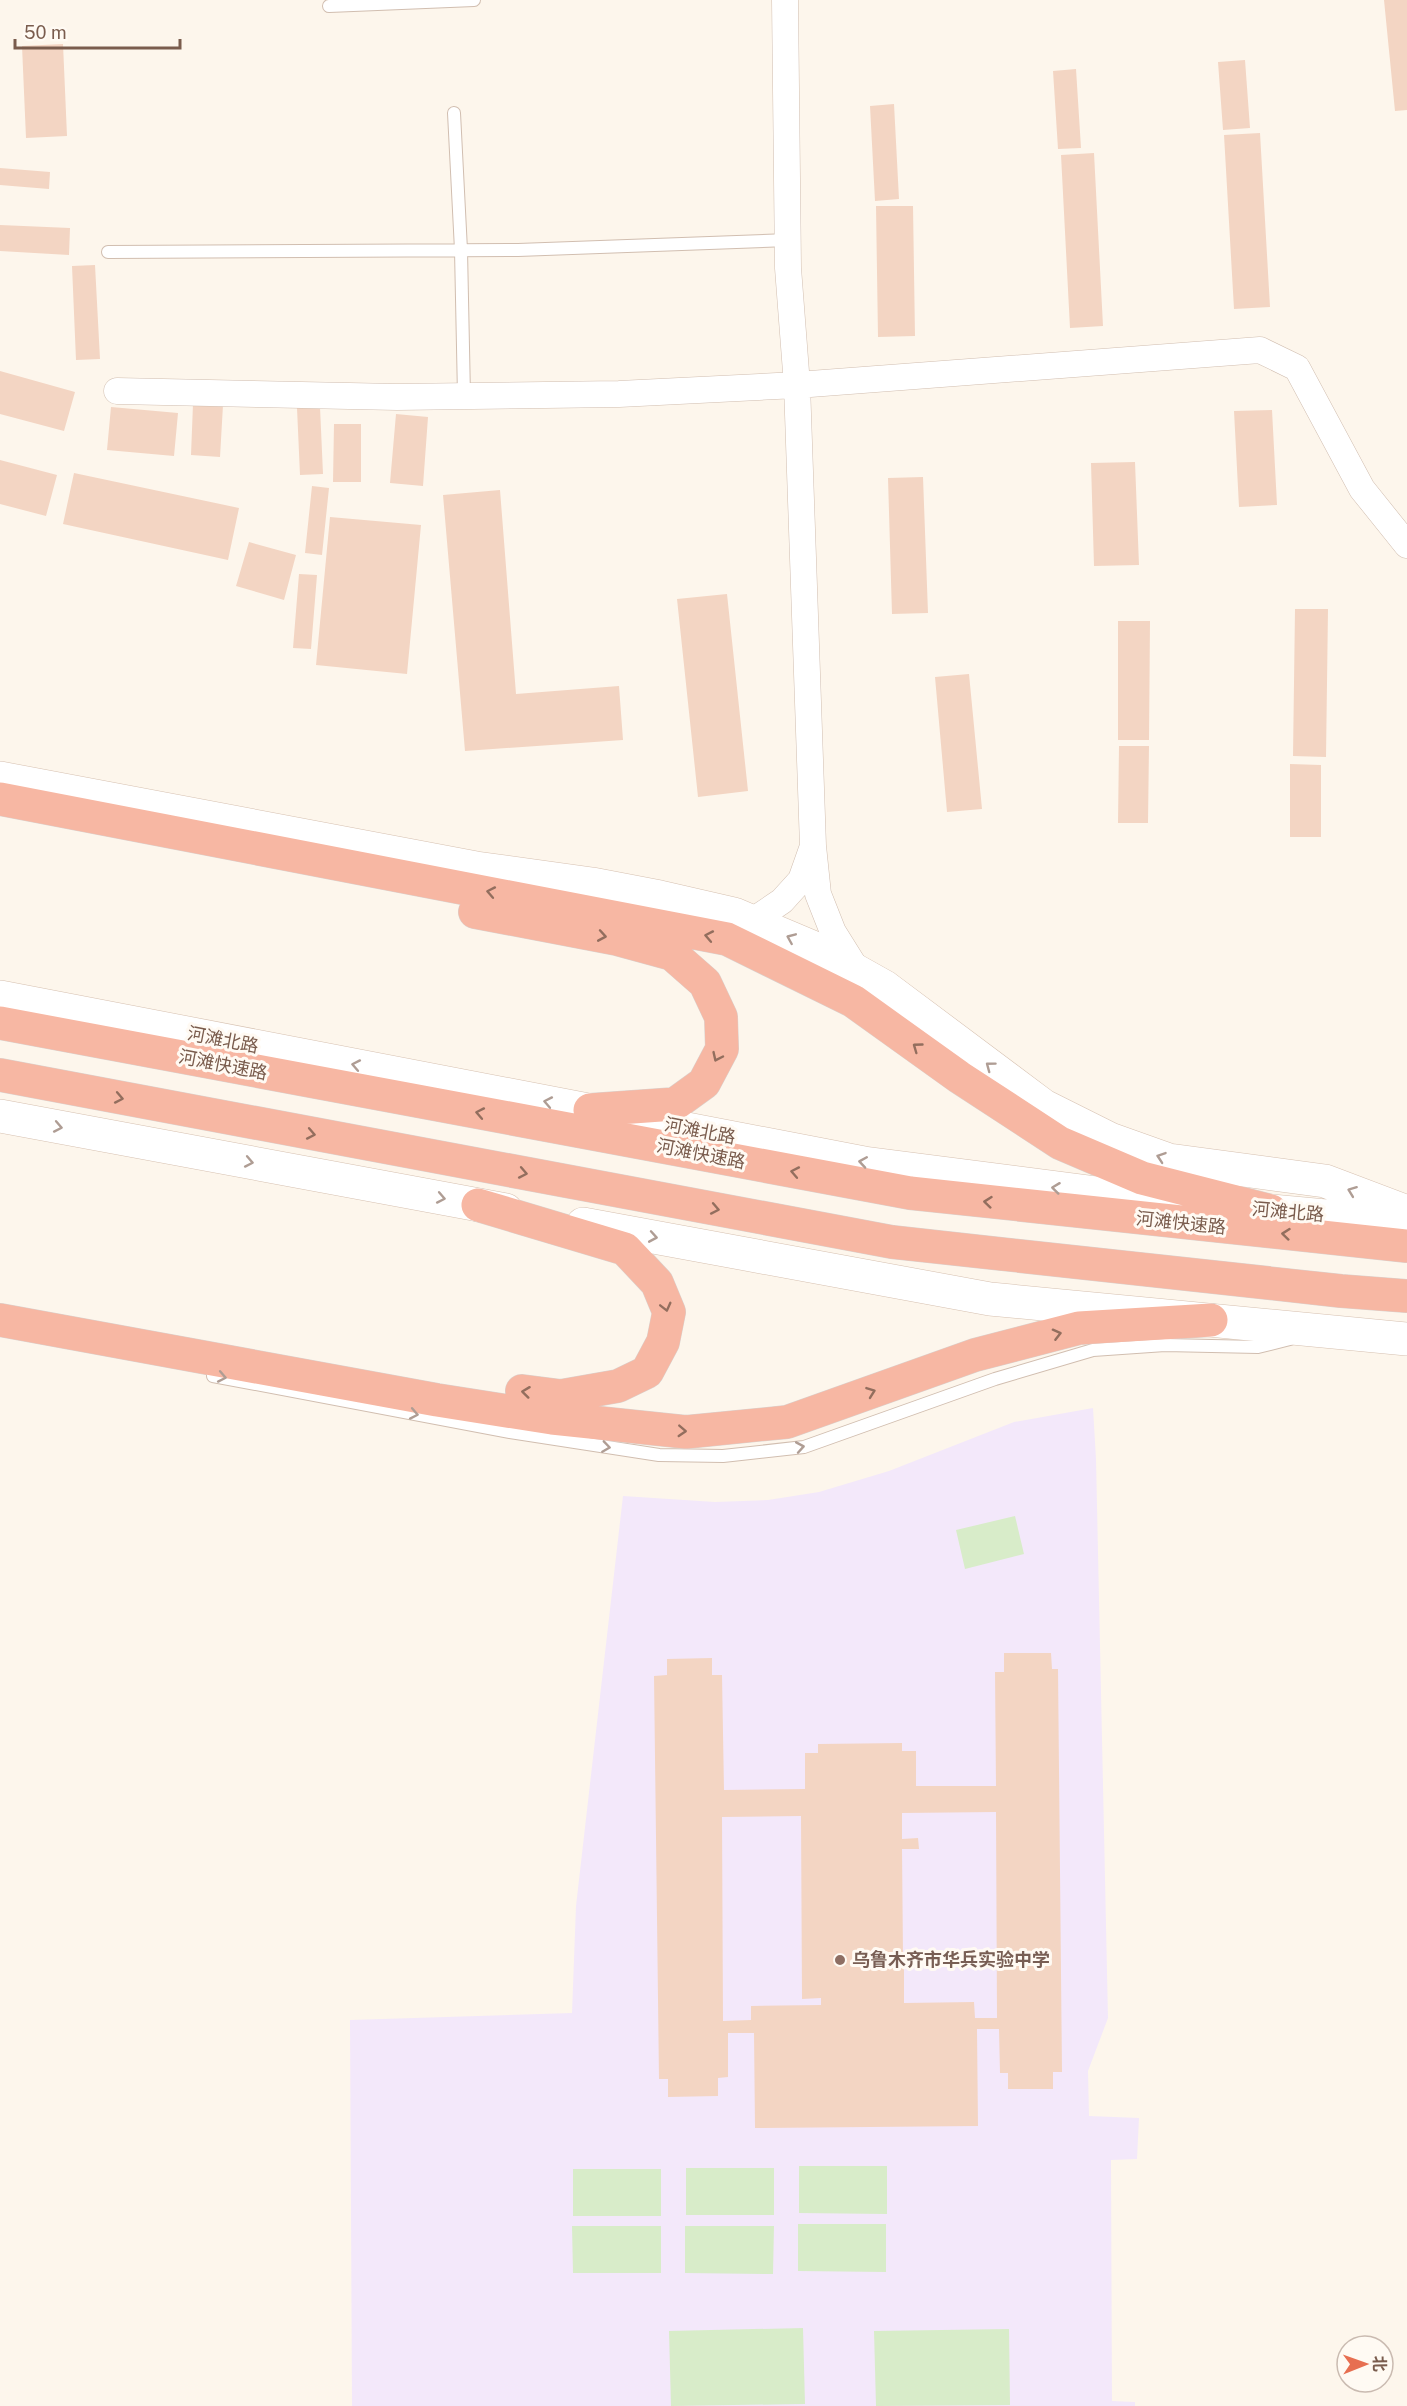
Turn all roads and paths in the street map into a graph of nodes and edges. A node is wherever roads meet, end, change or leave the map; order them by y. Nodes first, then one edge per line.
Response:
1 (474, 0) edge
2 (785, 0) edge
3 (329, 6) dead end
4 (454, 113) dead end
5 (788, 240) junction
6 (461, 250) junction
7 (108, 252) dead end
8 (797, 385) junction
9 (117, 391) dead end
10 (464, 396) junction
11 (1407, 545) edge
12 (0, 778) edge
13 (0, 799) edge
14 (0, 817) edge
15 (813, 846) junction
16 (546, 915) junction
17 (751, 922) junction
18 (858, 972) junction
19 (0, 997) edge
20 (0, 1023) edge
21 (0, 1075) edge
22 (590, 1110) junction
23 (0, 1116) edge
24 (478, 1205) junction
25 (1271, 1210) junction
26 (1407, 1212) edge
27 (1407, 1223) edge
28 (1407, 1246) edge
29 (1407, 1296) edge
30 (0, 1299) edge
31 (0, 1320) edge
32 (1211, 1320) junction
33 (1322, 1331) junction
34 (1407, 1339) edge
35 (197, 1373) dead end
36 (444, 1391) junction

1 - 3 lane
2 - 5 street
4 - 6 lane
5 - 6 lane
5 - 8 street
6 - 7 lane
6 - 10 lane
8 - 10 street
8 - 11 street
8 - 15 street
9 - 10 street
12 - 17 street
16 -> 13 highway
14 - 16 highway
15 - 17 street
15 - 18 street
16 -> 22 highway
25 -> 16 highway
18 -> 17 street
26 -> 18 street
22 -> 19 street, 河滩北路
28 -> 20 highway, 河滩快速路
21 -> 29 highway
25 -> 22 street, 河滩北路
23 -> 24 street
24 -> 32 street
24 -> 36 highway
25 - 27 street, 河滩北路
30 - 36 highway
31 - 36 highway
32 - 33 street
36 -> 32 highway
33 - 34 street
35 -> 33 lane

